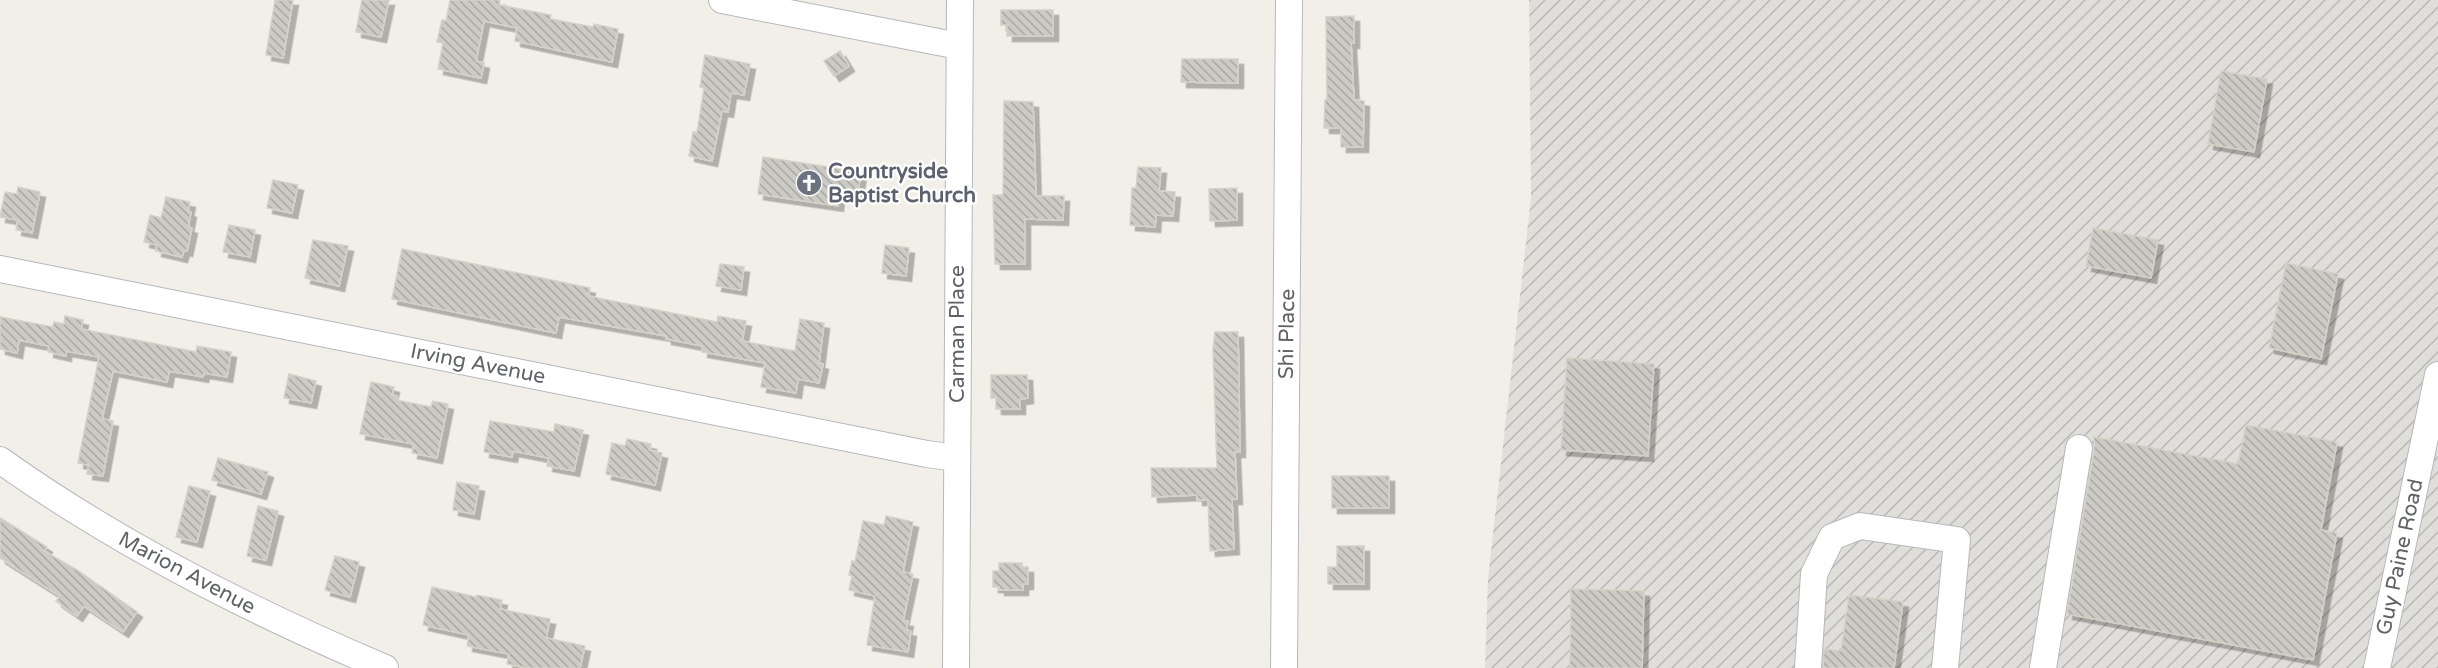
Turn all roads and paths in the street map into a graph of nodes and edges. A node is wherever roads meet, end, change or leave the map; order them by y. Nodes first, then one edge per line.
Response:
1 (722, 0) edge
2 (960, 0) edge
3 (1289, 0) edge
4 (959, 46) junction
5 (0, 268) edge
6 (2438, 375) edge
7 (2079, 448) dead end
8 (956, 458) junction
9 (0, 460) edge
10 (385, 668) edge
11 (956, 668) edge
12 (1284, 668) edge
13 (1808, 668) edge
14 (1945, 668) edge
15 (2043, 668) edge
16 (2377, 668) edge

1 - 4 street
2 - 4 street, Carman Place
3 - 12 street, Shi Place
4 - 8 street, Carman Place
5 - 8 street, Irving Avenue
6 - 16 street, Guy Paine Road
7 - 15 street
8 - 11 street, Carman Place
9 - 10 street, Marion Avenue
13 - 14 street

